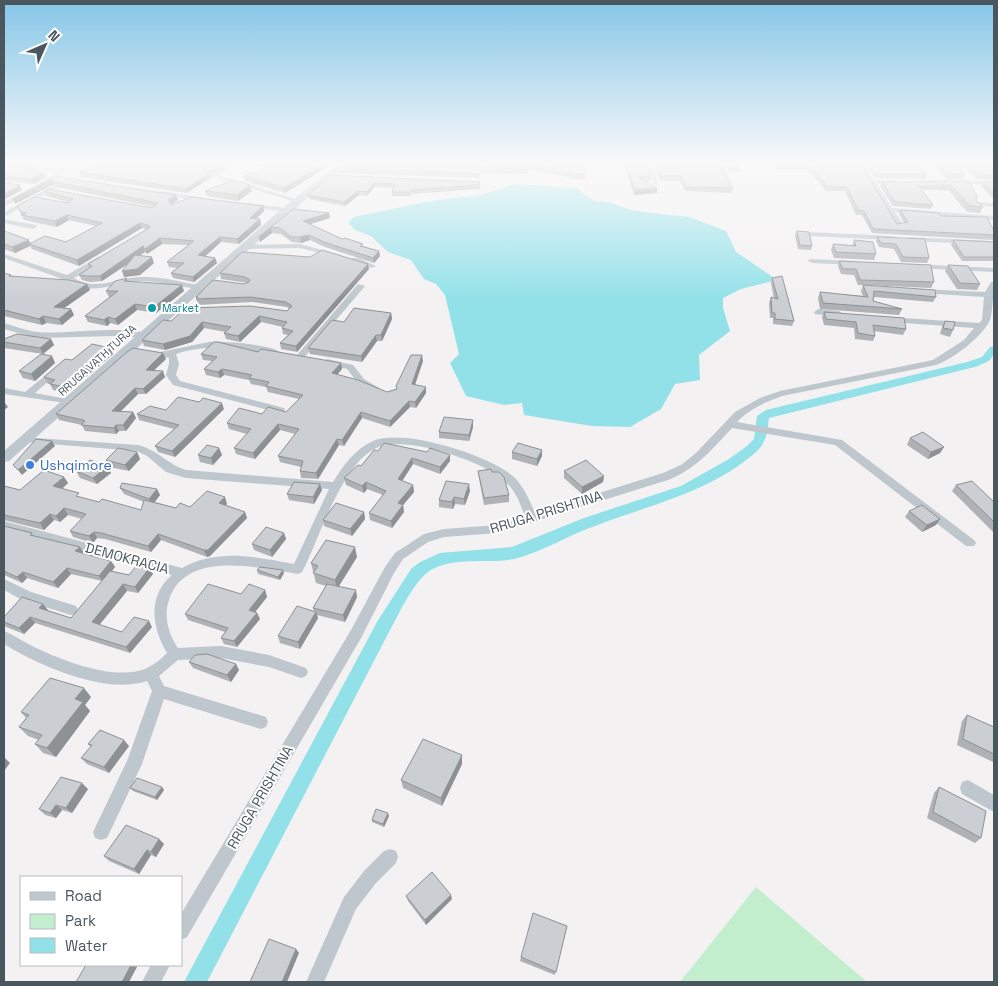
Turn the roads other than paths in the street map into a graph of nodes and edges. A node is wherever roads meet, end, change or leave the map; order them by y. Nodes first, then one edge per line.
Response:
1 (279, 209) edge
2 (286, 210) joint
3 (892, 210) joint
4 (994, 218) edge
5 (4, 221) edge
6 (900, 226) edge
7 (32, 228) dead end
8 (810, 234) edge
9 (994, 243) edge
10 (245, 247) junction
11 (107, 255) edge
12 (4, 256) edge
13 (812, 261) dead end
14 (860, 264) edge
15 (372, 266) edge
16 (908, 266) edge
17 (994, 270) edge
18 (68, 278) junction
19 (207, 283) junction
20 (994, 284) edge
21 (361, 286) dead end
22 (911, 291) edge
23 (988, 295) junction
24 (818, 312) dead end
25 (847, 315) edge
26 (885, 318) edge
27 (4, 326) edge
28 (981, 326) junction
29 (25, 332) junction
30 (144, 335) junction
31 (13, 338) edge
32 (140, 349) junction
33 (166, 354) junction
34 (300, 357) junction
35 (64, 363) edge
36 (4, 391) edge
37 (384, 392) edge
38 (27, 395) junction
39 (69, 402) junction
40 (280, 410) edge
41 (729, 424) junction
42 (25, 439) junction
43 (4, 458) edge
44 (336, 486) junction
45 (532, 518) junction
46 (4, 525) edge
47 (970, 543) dead end
48 (182, 573) junction
49 (4, 584) edge
50 (71, 610) dead end
51 (4, 637) edge
52 (175, 654) junction
53 (301, 672) dead end
54 (150, 673) junction
55 (159, 690) junction
56 (261, 722) dead end
57 (968, 788) dead end
58 (994, 804) edge
59 (101, 832) dead end
60 (390, 857) dead end
61 (182, 929) edge
62 (160, 966) edge
63 (151, 982) edge
64 (315, 982) edge

1 - 2 street
2 - 10 street, RRUGA VATH TURJA
3 - 4 street
3 - 6 street
5 - 7 street
8 - 9 street
10 - 15 street
10 - 19 street, RRUGA VATH TURJA
11 - 18 street
12 - 18 street
13 - 14 street
16 - 17 street
18 - 19 street
19 - 30 street, RRUGA VATH TURJA
20 - 23 street, RRUGA PRISHTINA
21 - 34 street
22 - 23 street
23 - 28 street, RRUGA PRISHTINA
24 - 25 street
26 - 28 street
27 - 29 street
28 - 41 street, RRUGA PRISHTINA
29 - 30 street
29 - 31 street
30 - 32 street, RRUGA VATH TURJA
32 - 33 street
32 - 39 street, RRUGA VATH TURJA
33 - 34 street
33 - 40 street
34 - 37 street
35 - 38 street
36 - 38 street
38 - 39 street
39 - 42 street, RRUGA VATH TURJA
41 - 45 street, RRUGA PRISHTINA
41 - 47 street
42 - 43 street, RRUGA VATH TURJA
42 - 44 street
44 - 45 street
44 - 48 street
45 - 61 street, RRUGA PRISHTINA
46 - 48 street, DEMOKRACIA
48 - 52 street, DEMOKRACIA
49 - 50 street
51 - 54 street
52 - 53 street
52 - 54 street
54 - 55 street
55 - 56 street
55 - 59 street
57 - 58 street
60 - 64 street
62 - 63 street

